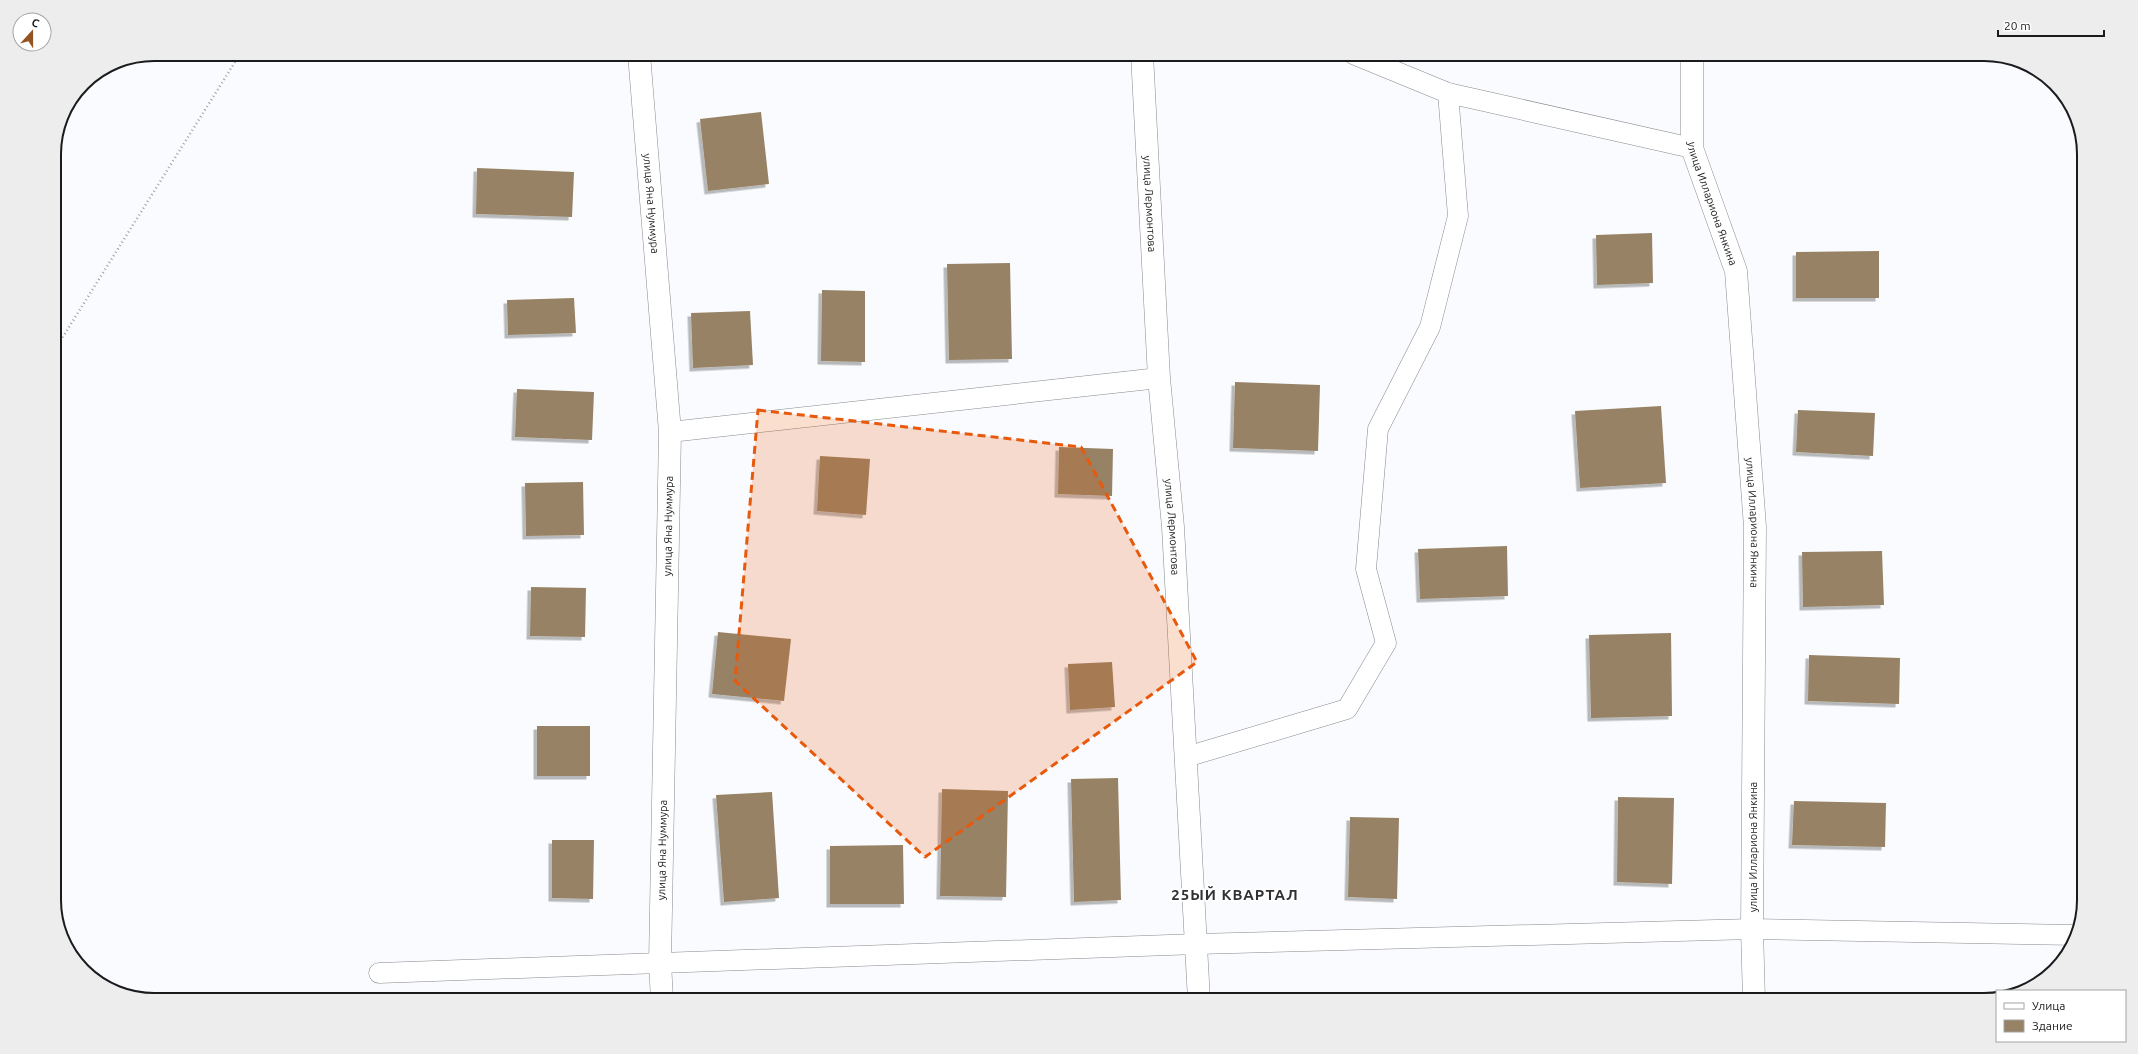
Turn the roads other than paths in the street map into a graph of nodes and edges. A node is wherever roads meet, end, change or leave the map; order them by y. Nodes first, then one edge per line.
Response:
1 (640, 61) edge
2 (1142, 61) edge
3 (1370, 61) edge
4 (1692, 61) edge
5 (1448, 93) junction
6 (1692, 148) junction
7 (1159, 378) junction
8 (670, 432) junction
9 (1186, 757) junction
10 (1752, 929) junction
11 (2070, 934) edge
12 (1197, 944) junction
13 (660, 962) junction
14 (380, 973) dead end
15 (662, 993) edge
16 (1199, 993) edge
17 (1754, 993) edge

1 - 8 street, улица Яна Нуммура
2 - 7 street, улица Лермонтова
3 - 5 lane
4 - 6 street, улица Иллариона Янкина
5 - 6 lane
5 - 9 lane
6 - 10 street, улица Иллариона Янкина
7 - 8 lane
7 - 9 street, улица Лермонтова
8 - 13 street, улица Яна Нуммура
9 - 12 street, улица Лермонтова
10 - 11 lane
10 - 12 lane
10 - 17 street, улица Иллариона Янкина
12 - 13 lane
12 - 16 street, улица Лермонтова
13 - 14 lane
13 - 15 street, улица Яна Нуммура

